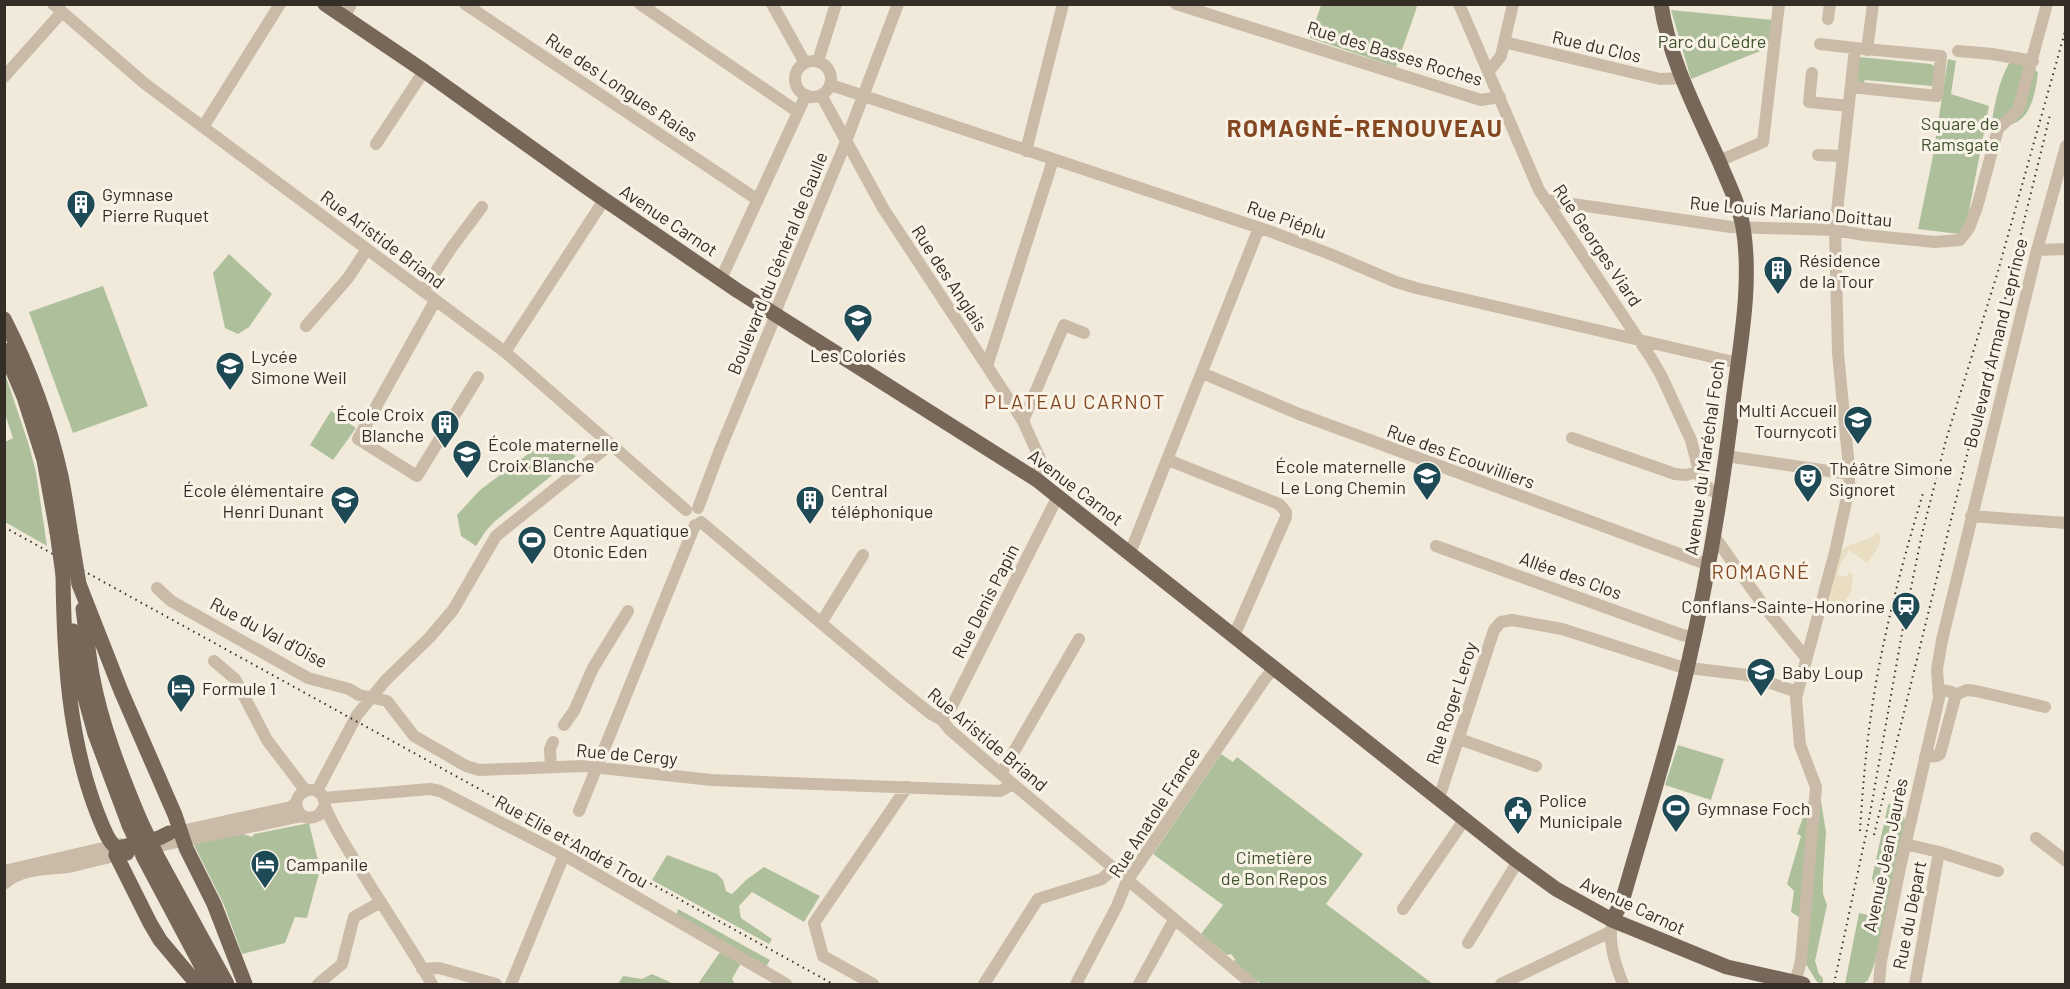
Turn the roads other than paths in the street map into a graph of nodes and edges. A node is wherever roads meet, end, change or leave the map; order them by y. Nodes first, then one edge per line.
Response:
1 (280, 4) edge
2 (325, 4) edge
3 (465, 4) edge
4 (640, 4) edge
5 (772, 4) edge
6 (836, 4) edge
7 (898, 4) edge
8 (906, 4) edge
9 (1063, 4) edge
10 (1176, 4) edge
11 (1459, 4) edge
12 (1513, 4) edge
13 (1661, 4) edge
14 (1779, 4) edge
15 (1830, 4) edge
16 (1874, 4) edge
17 (2047, 4) edge
18 (58, 8) edge
19 (348, 11) edge
20 (1828, 18) dead end
21 (887, 32) junction
22 (1504, 44) junction
23 (1820, 44) dead end
24 (1861, 49) junction
25 (1958, 51) dead end
26 (818, 61) junction
27 (2032, 61) junction
28 (805, 63) junction
29 (424, 71) junction
30 (1489, 71) junction
31 (1812, 73) dead end
32 (4, 77) edge
33 (1683, 78) junction
34 (831, 85) junction
35 (1851, 87) junction
36 (821, 95) junction
37 (806, 96) junction
38 (863, 96) junction
39 (1500, 97) junction
40 (1849, 106) junction
41 (798, 112) junction
42 (203, 127) junction
43 (846, 140) junction
44 (376, 144) dead end
45 (2066, 146) edge
46 (1026, 151) junction
47 (1818, 154) dead end
48 (1843, 156) junction
49 (1053, 160) junction
50 (1719, 161) junction
51 (604, 200) junction
52 (758, 200) junction
53 (1545, 200) junction
54 (482, 207) dead end
55 (1743, 227) junction
56 (1259, 228) junction
57 (1835, 230) junction
58 (367, 249) junction
59 (2066, 249) edge
60 (2037, 250) junction
61 (721, 279) junction
62 (423, 291) junction
63 (435, 301) junction
64 (775, 314) junction
65 (4, 319) edge
66 (306, 326) dead end
67 (1084, 333) dead end
68 (1642, 342) junction
69 (4, 350) edge
70 (505, 352) junction
71 (1738, 363) junction
72 (987, 366) junction
73 (1202, 373) junction
74 (478, 377) dead end
75 (1023, 422) junction
76 (1572, 438) dead end
77 (611, 444) junction
78 (1726, 456) junction
79 (1167, 460) junction
80 (1699, 472) junction
81 (1849, 474) junction
82 (1037, 480) junction
83 (1721, 494) junction
84 (1058, 496) junction
85 (692, 509) junction
86 (1971, 516) junction
87 (2066, 523) edge
88 (698, 524) junction
89 (64, 534) junction
90 (1714, 536) junction
91 (1436, 546) dead end
92 (1130, 553) junction
93 (863, 555) dead end
94 (1709, 566) junction
95 (63, 575) junction
96 (79, 584) junction
97 (157, 588) dead end
98 (628, 611) dead end
99 (821, 623) junction
100 (1234, 636) junction
101 (1694, 637) junction
102 (1079, 639) dead end
103 (1807, 656) junction
104 (214, 661) dead end
105 (1274, 668) junction
106 (1687, 669) junction
107 (385, 681) junction
108 (1938, 689) junction
109 (1797, 692) junction
110 (1955, 695) junction
111 (370, 698) junction
112 (387, 701) junction
113 (2045, 707) dead end
114 (942, 720) junction
115 (564, 725) dead end
116 (1459, 738) junction
117 (553, 742) dead end
118 (1925, 757) junction
119 (597, 766) junction
120 (1536, 766) dead end
121 (551, 767) junction
122 (1001, 774) junction
123 (1013, 784) junction
124 (907, 787) junction
125 (1439, 798) junction
126 (318, 800) junction
127 (296, 803) junction
128 (579, 811) dead end
129 (302, 816) junction
130 (1465, 819) junction
131 (135, 822) junction
132 (177, 833) junction
133 (2036, 838) dead end
134 (1905, 844) junction
135 (118, 851) junction
136 (1940, 852) junction
137 (564, 855) junction
138 (150, 856) junction
139 (1518, 861) junction
140 (2066, 861) edge
141 (1113, 869) junction
142 (4, 871) edge
143 (1998, 871) dead end
144 (1127, 881) junction
145 (5, 882) edge
146 (381, 902) junction
147 (1402, 909) dead end
148 (1174, 920) junction
149 (1611, 926) junction
150 (1468, 943) dead end
151 (1881, 961) junction
152 (422, 969) junction
153 (428, 983) edge
154 (1799, 983) edge
155 (197, 984) edge
156 (211, 984) edge
157 (227, 984) edge
158 (245, 984) edge
159 (318, 984) edge
160 (496, 984) edge
161 (511, 984) edge
162 (786, 984) edge
163 (873, 984) edge
164 (984, 984) edge
165 (1076, 984) edge
166 (1139, 984) edge
167 (1252, 984) edge
168 (1501, 984) edge
169 (1623, 984) edge
170 (1871, 984) edge
171 (1879, 984) edge
172 (1914, 984) edge

1 - 42 street
2 - 19 main road, Avenue Carnot
3 - 52 street, Rue des Longues Raies
4 - 41 street
5 - 28 street
6 - 26 street
7 - 21 street, Boulevard du Général de Gaulle
8 - 21 street, Boulevard du Général de Gaulle
9 - 46 street
10 - 39 street, Rue des Basses Roches
11 - 30 street, Rue Georges Viard
12 - 22 street
13 - 33 main road, Avenue du Maréchal Foch
14 - 50 street
15 - 20 street
16 - 24 street
17 - 27 street
18 - 32 street
18 - 42 street, Rue Aristide Briand
19 - 29 main road, Avenue Carnot
21 - 38 street, Boulevard du Général de Gaulle
22 - 30 street
22 - 33 street, Rue du Clos
23 - 24 street
24 - 35 street
24 - 35 street
25 - 27 street
26 - 28 street
26 - 34 street
27 - 57 street, Rue Louis Mariano Doittau
28 - 37 street
29 - 44 street
29 - 51 main road, Avenue Carnot
30 - 39 street, Rue Georges Viard
31 - 40 street
33 - 50 main road, Avenue du Maréchal Foch
34 - 36 street
34 - 38 street, Rue Piéplu
35 - 40 street
36 - 37 street
36 - 43 street, Rue des Anglais
37 - 41 street
38 - 43 street, Boulevard du Général de Gaulle
38 - 46 street, Rue Piéplu
39 - 53 street, Rue Georges Viard
40 - 48 street
41 - 52 street
42 - 58 street, Rue Aristide Briand
43 - 64 street, Boulevard du Général de Gaulle
43 - 72 street, Rue des Anglais
45 - 60 street, Boulevard Armand Leprince
46 - 49 street, Rue Piéplu
47 - 48 street
48 - 57 street
49 - 56 street, Rue Piéplu
49 - 72 street
50 - 55 main road, Avenue du Maréchal Foch
51 - 61 main road, Avenue Carnot
51 - 70 street
52 - 61 street
53 - 55 street, Rue Louis Mariano Doittau
53 - 68 street, Rue Georges Viard
54 - 62 street
55 - 57 street, Rue Louis Mariano Doittau
55 - 71 main road, Avenue du Maréchal Foch
56 - 68 street, Rue Piéplu
56 - 73 street
57 - 81 street
58 - 62 street, Rue Aristide Briand
58 - 66 street
59 - 60 street
60 - 86 street, Boulevard Armand Leprince
61 - 64 main road, Avenue Carnot
62 - 63 street, Rue Aristide Briand
63 - 70 street, Rue Aristide Briand
63 - 74 street
64 - 82 main road, Avenue Carnot
64 - 85 street, Boulevard du Général de Gaulle
65 - 89 main road
67 - 75 street
68 - 71 street, Rue Piéplu
68 - 80 street, Rue Georges Viard
69 - 89 main road
70 - 77 street, Rue Aristide Briand
71 - 78 main road, Avenue du Maréchal Foch
72 - 75 street, Rue des Anglais
73 - 79 street
73 - 94 street, Rue des Ecouvilliers
75 - 82 street, Rue des Anglais
76 - 80 street
77 - 85 street, Rue Aristide Briand
77 - 107 street
78 - 81 street
78 - 83 main road, Avenue du Maréchal Foch
79 - 92 street
79 - 100 street
80 - 83 street, Rue Georges Viard
81 - 103 street
82 - 84 main road, Avenue Carnot
83 - 90 main road, Avenue du Maréchal Foch
84 - 92 main road, Avenue Carnot
84 - 114 street, Rue Denis Papin
85 - 88 street
86 - 87 street
86 - 108 street, Boulevard Armand Leprince
88 - 99 street, Rue Aristide Briand
88 - 119 street
89 - 95 main road, bridge
89 - 96 main road, bridge
90 - 94 main road, Avenue du Maréchal Foch
90 - 103 street
91 - 101 street, Allée des Clos
92 - 100 main road, Avenue Carnot
93 - 99 street
94 - 101 main road, Avenue du Maréchal Foch
95 - 131 main road
95 - 135 main road
96 - 131 main road
96 - 132 main road
97 - 111 street, Rue du Val d'Oise
98 - 115 street
99 - 114 street, Rue Aristide Briand
100 - 105 main road, Avenue Carnot
101 - 106 main road, Avenue du Maréchal Foch
102 - 122 street
103 - 109 street
104 - 126 street
105 - 125 main road, Avenue Carnot
105 - 144 street, Rue Anatole France
106 - 109 street
106 - 116 street, Rue Roger Leroy
106 - 149 main road, Avenue du Maréchal Foch
107 - 111 street
107 - 112 street
108 - 110 street
108 - 118 street, Avenue Jean Jaurès
109 - 154 street
110 - 113 street
110 - 118 street
111 - 112 street
111 - 126 street
112 - 121 street, Rue de Cergy
114 - 122 street, Rue Aristide Briand
116 - 120 street
116 - 125 street, Rue Roger Leroy
117 - 121 street
118 - 134 street, Avenue Jean Jaurès
119 - 121 street, Rue de Cergy
119 - 124 street, Rue de Cergy
119 - 128 street
122 - 123 street, Rue Aristide Briand
123 - 124 street, Rue de Cergy
123 - 141 street, Rue Aristide Briand
124 - 163 street
125 - 130 main road, Avenue Carnot
126 - 127 street
126 - 129 street, Rue Elie et André Trou
126 - 137 street, Rue Elie et André Trou
126 - 146 street
127 - 129 street
127 - 132 street
129 - 132 street, Rue Elie et André Trou
130 - 139 main road, Avenue Carnot
130 - 147 street
131 - 138 main road, bridge
132 - 135 main road
132 - 158 main road
133 - 140 street
134 - 136 street
134 - 151 street, Avenue Jean Jaurès
135 - 142 street
135 - 145 street
135 - 155 main road
136 - 143 street
136 - 172 street, Rue du Départ
137 - 161 street
137 - 162 street, Rue Elie et André Trou
138 - 156 main road
138 - 157 main road
139 - 149 main road, Avenue Carnot
139 - 150 street
141 - 144 street, Rue Aristide Briand
141 - 164 street
144 - 148 street, Rue Aristide Briand
144 - 165 street, Rue Anatole France
146 - 152 street
146 - 159 street
148 - 166 street
148 - 167 street, Rue Aristide Briand
149 - 154 main road, Avenue Carnot
149 - 168 street
149 - 169 street
151 - 170 street, Avenue Jean Jaurès
151 - 171 street, Avenue Jean Jaurès
152 - 153 street
152 - 160 street

